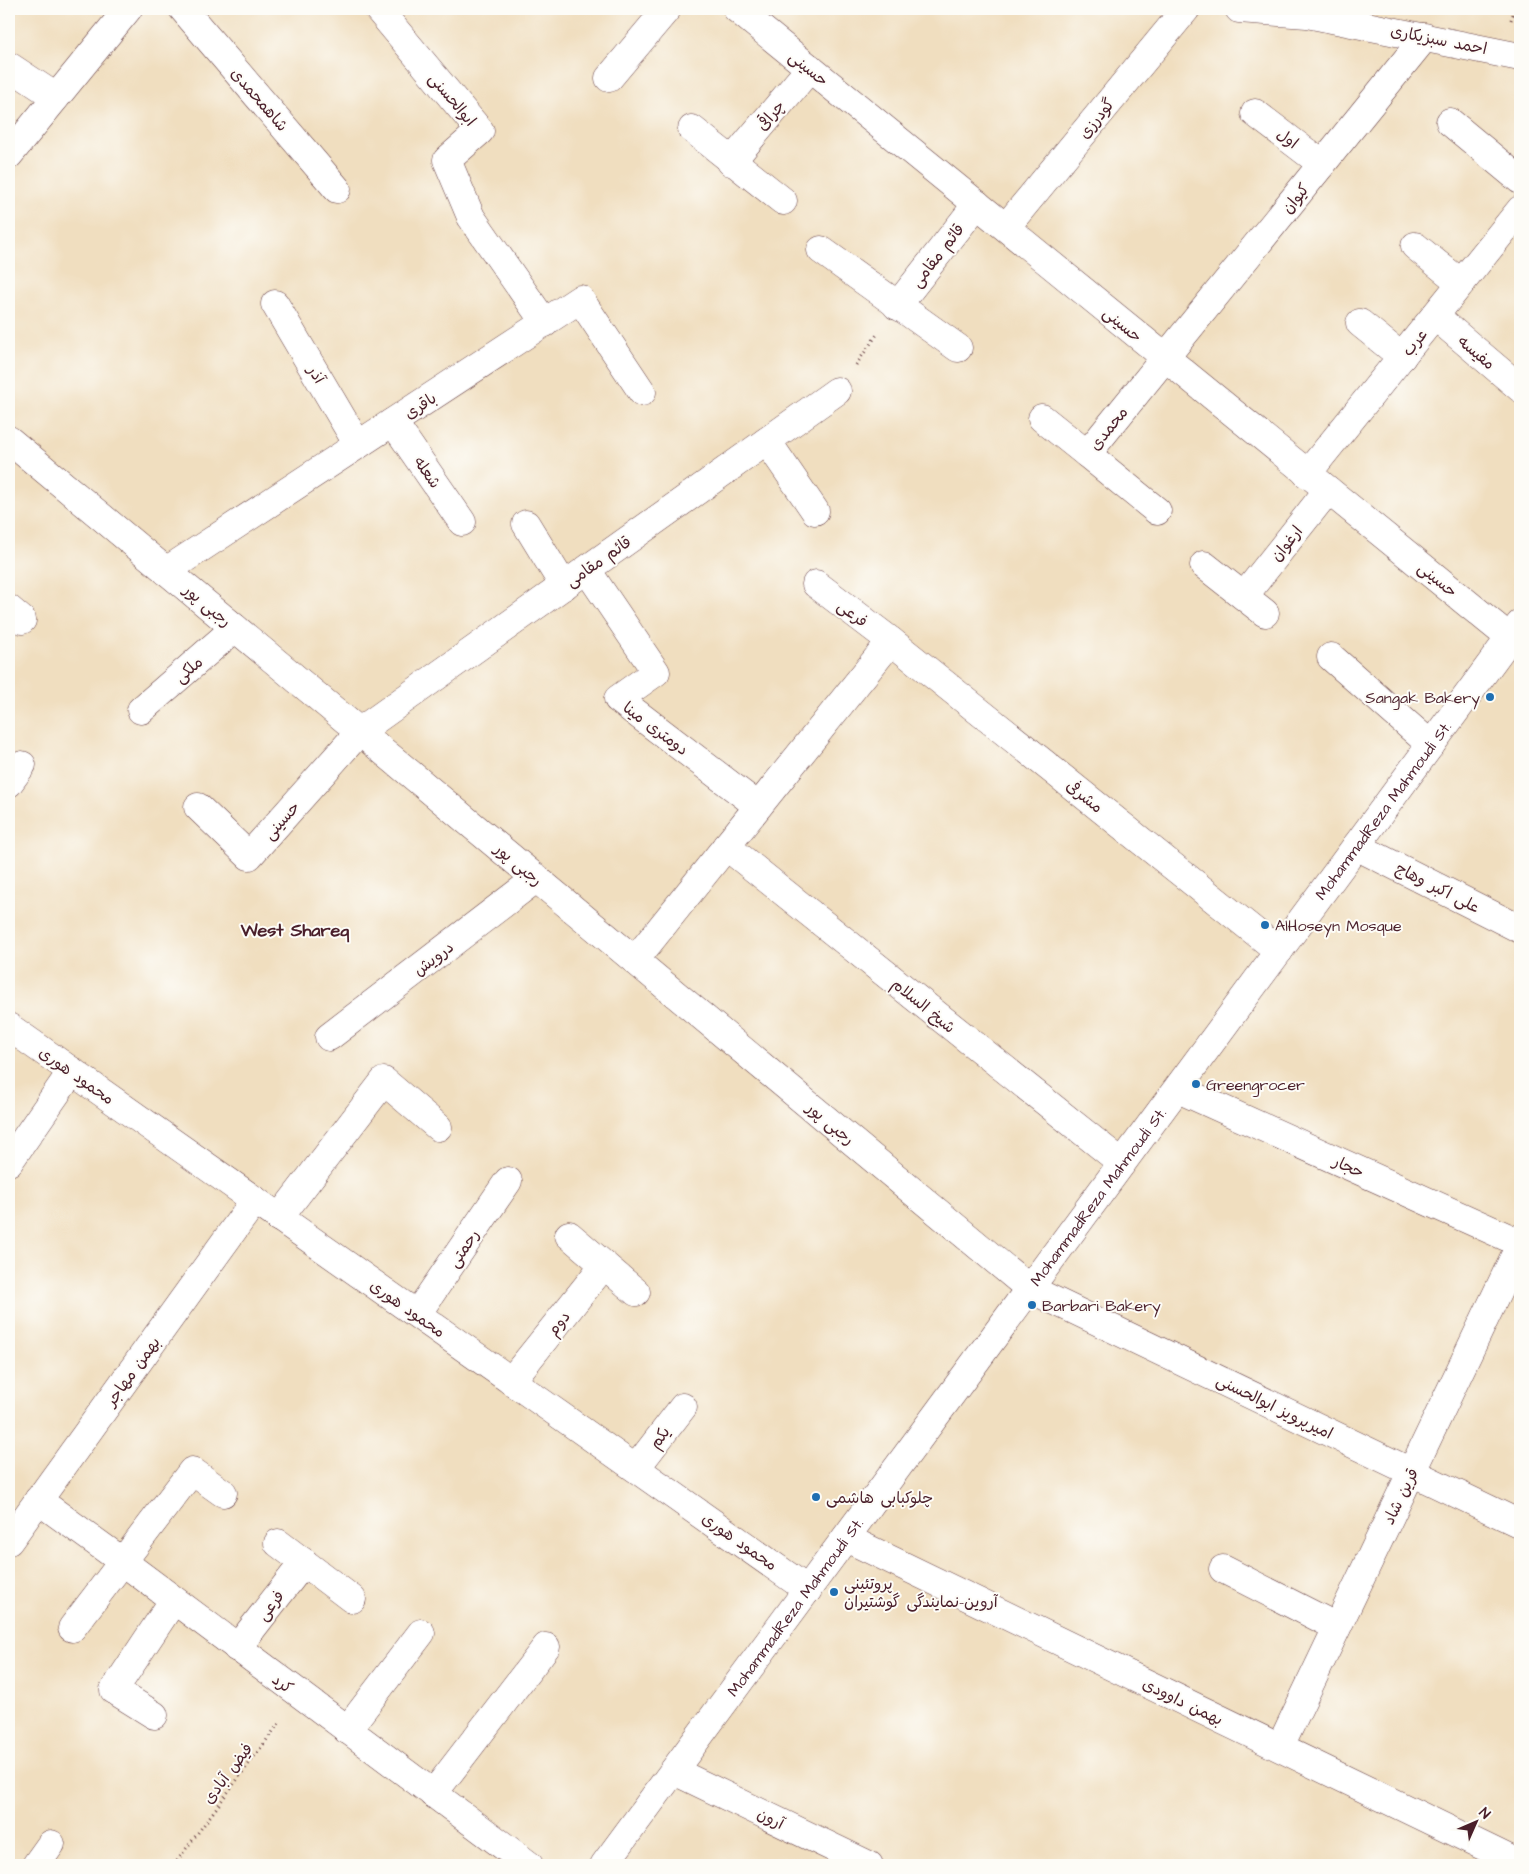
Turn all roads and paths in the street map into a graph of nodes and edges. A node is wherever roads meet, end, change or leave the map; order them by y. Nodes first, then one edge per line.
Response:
1 (128, 9) edge
2 (183, 9) edge
3 (378, 9) edge
4 (667, 9) edge
5 (737, 9) edge
6 (1186, 9) edge
7 (1239, 9) edge
8 (1308, 11) edge
9 (1425, 37) junction
10 (1520, 57) edge
11 (9, 66) edge
12 (810, 68) junction
13 (609, 78) dead end
14 (56, 97) junction
15 (1255, 113) dead end
16 (1450, 122) dead end
17 (692, 130) dead end
18 (9, 155) edge
19 (731, 162) junction
20 (1322, 164) junction
21 (1520, 180) edge
22 (337, 189) dead end
23 (783, 201) dead end
24 (977, 204) junction
25 (1520, 210) edge
26 (1006, 227) junction
27 (1415, 246) dead end
28 (821, 250) dead end
29 (1461, 284) junction
30 (275, 304) dead end
31 (898, 306) junction
32 (1435, 316) junction
33 (545, 323) junction
34 (1360, 323) dead end
35 (958, 348) dead end
36 (1402, 357) junction
37 (1164, 358) junction
38 (1520, 388) edge
39 (837, 391) joint
40 (642, 392) dead end
41 (1042, 418) dead end
42 (394, 422) junction
43 (9, 440) edge
44 (767, 441) junction
45 (358, 445) junction
46 (1087, 454) junction
47 (1318, 482) junction
48 (816, 511) dead end
49 (1157, 511) dead end
50 (462, 522) dead end
51 (526, 524) dead end
52 (1204, 565) dead end
53 (587, 570) junction
54 (166, 571) junction
55 (816, 584) dead end
56 (564, 586) junction
57 (1244, 596) junction
58 (1265, 613) dead end
59 (235, 628) junction
60 (1515, 631) edge
61 (890, 642) junction
62 (1331, 658) dead end
63 (141, 710) dead end
64 (360, 731) junction
65 (1431, 745) junction
66 (758, 806) junction
67 (198, 807) dead end
68 (726, 846) junction
69 (1356, 846) junction
70 (537, 878) junction
71 (1520, 929) edge
72 (1279, 951) junction
73 (635, 960) junction
74 (9, 1027) edge
75 (329, 1037) dead end
76 (72, 1072) junction
77 (1178, 1089) junction
78 (438, 1126) dead end
79 (9, 1162) edge
80 (1122, 1163) junction
81 (508, 1181) dead end
82 (255, 1200) junction
83 (280, 1218) junction
84 (569, 1235) dead end
85 (1520, 1244) edge
86 (604, 1265) junction
87 (1030, 1289) junction
88 (636, 1292) dead end
89 (418, 1314) junction
90 (511, 1381) junction
91 (683, 1406) dead end
92 (636, 1468) junction
93 (1412, 1472) junction
94 (223, 1493) dead end
95 (38, 1500) junction
96 (1520, 1524) edge
97 (846, 1538) junction
98 (9, 1541) edge
99 (278, 1543) dead end
100 (122, 1560) junction
101 (304, 1562) junction
102 (1223, 1569) dead end
103 (808, 1590) junction
104 (352, 1599) dead end
105 (173, 1600) junction
106 (1337, 1627) junction
107 (72, 1628) dead end
108 (422, 1633) dead end
109 (546, 1647) dead end
110 (237, 1648) junction
111 (300, 1696) junction
112 (154, 1715) dead end
113 (347, 1730) junction
114 (1280, 1748) junction
115 (674, 1771) junction
116 (434, 1794) junction
117 (1503, 1861) edge
118 (174, 1865) edge
119 (529, 1865) edge
120 (604, 1865) edge
121 (869, 1865) edge

1 - 14 street
2 - 22 street, شاهمحمدی
3 - 33 street, ابوالحسنی
4 - 13 street
5 - 12 street, حسینی
6 - 26 street, گودرزی
7 - 8 street, احمد سبزیکاری
8 - 9 street, احمد سبزیکاری
9 - 10 street, احمد سبزیکاری
9 - 20 street, کیوان
11 - 14 street
12 - 19 street, چراقی
12 - 24 street, حسینی
14 - 18 street
15 - 20 street, اول
16 - 21 street
17 - 19 street
19 - 23 street
20 - 37 street, کیوان
24 - 26 street, حسینی
24 - 31 street, قائم مقامی
25 - 29 street, عرب
26 - 37 street, حسینی
27 - 29 street
28 - 31 street
29 - 32 street, عرب
30 - 45 street, آذر
31 - 35 street
31 - 39 path
32 - 36 street, عرب
32 - 38 street, مفیسه
33 - 40 street, باقری
33 - 42 street, باقری
34 - 36 street
36 - 47 street, عرب
37 - 46 street, محمدی
37 - 47 street, حسینی
39 - 44 street, قائم مقامی
41 - 46 street, محمدی
42 - 45 street, باقری
42 - 50 street, شعله
43 - 54 street, رجبی پور
44 - 48 street
44 - 53 street, قائم مقامی
45 - 54 street, باقری
46 - 49 street
47 - 57 street, ارغوان
47 - 60 street, حسینی
51 - 56 street
52 - 57 street
53 - 56 street, قائم مقامی
53 - 66 street, دومتری مینا
54 - 59 street, رجبی پور
55 - 61 street, فرعی
56 - 64 street, قائم مقامی
57 - 58 street
59 - 63 street, ملکی
59 - 64 street, رجبی پور
60 - 65 street, MohammadReza Mahmoudi St.
61 - 66 street
61 - 72 street, مشرفی
62 - 65 street
64 - 67 street, حسینی
64 - 70 street, رجبی پور
65 - 69 street, MohammadReza Mahmoudi St.
66 - 68 street
68 - 73 street
68 - 80 street, شیخ السلام
69 - 71 street, علی اکبر وهاج
69 - 72 street, MohammadReza Mahmoudi St.
70 - 73 street, رجبی پور
70 - 75 street, درویش
72 - 77 street, MohammadReza Mahmoudi St.
73 - 87 street, رجبی پور
74 - 76 street, محمود هوری
76 - 79 street
76 - 82 street, محمود هوری
77 - 80 street, MohammadReza Mahmoudi St.
77 - 85 street, حجار
78 - 83 street
80 - 87 street, MohammadReza Mahmoudi St.
81 - 89 street, رحمتی
82 - 83 street, محمود هوری
82 - 95 street, بهمن مهاجر
83 - 89 street, محمود هوری
84 - 86 street
85 - 93 street, قرین شاد
86 - 88 street
86 - 90 street, دوم
87 - 93 street, امیرپرویز ابوالحسنی
87 - 97 street, MohammadReza Mahmoudi St.
89 - 90 street, محمود هوری
90 - 92 street, محمود هوری
91 - 92 street, یکم
92 - 103 street, محمود هوری
93 - 96 street, امیرپرویز ابوالحسنی
93 - 106 street, قرین شاد
94 - 100 street
95 - 98 street, بهمن مهاجر
95 - 100 street, کرد
97 - 103 street, MohammadReza Mahmoudi St.
97 - 114 street, بهمن داوودی
99 - 101 street
100 - 105 street, کرد
100 - 107 street
101 - 104 street
101 - 110 street, فرعی
102 - 106 street
103 - 115 street, MohammadReza Mahmoudi St.
105 - 110 street, کرد
105 - 112 street
106 - 114 street, قرین شاد
108 - 113 street
109 - 116 street
110 - 111 street, کرد
111 - 113 street, کرد
111 - 118 path, فیض آبادی
113 - 116 street, کرد
114 - 117 street, بهمن داوودی
115 - 120 street, MohammadReza Mahmoudi St.
115 - 121 street, آرون
116 - 119 street, کرد

